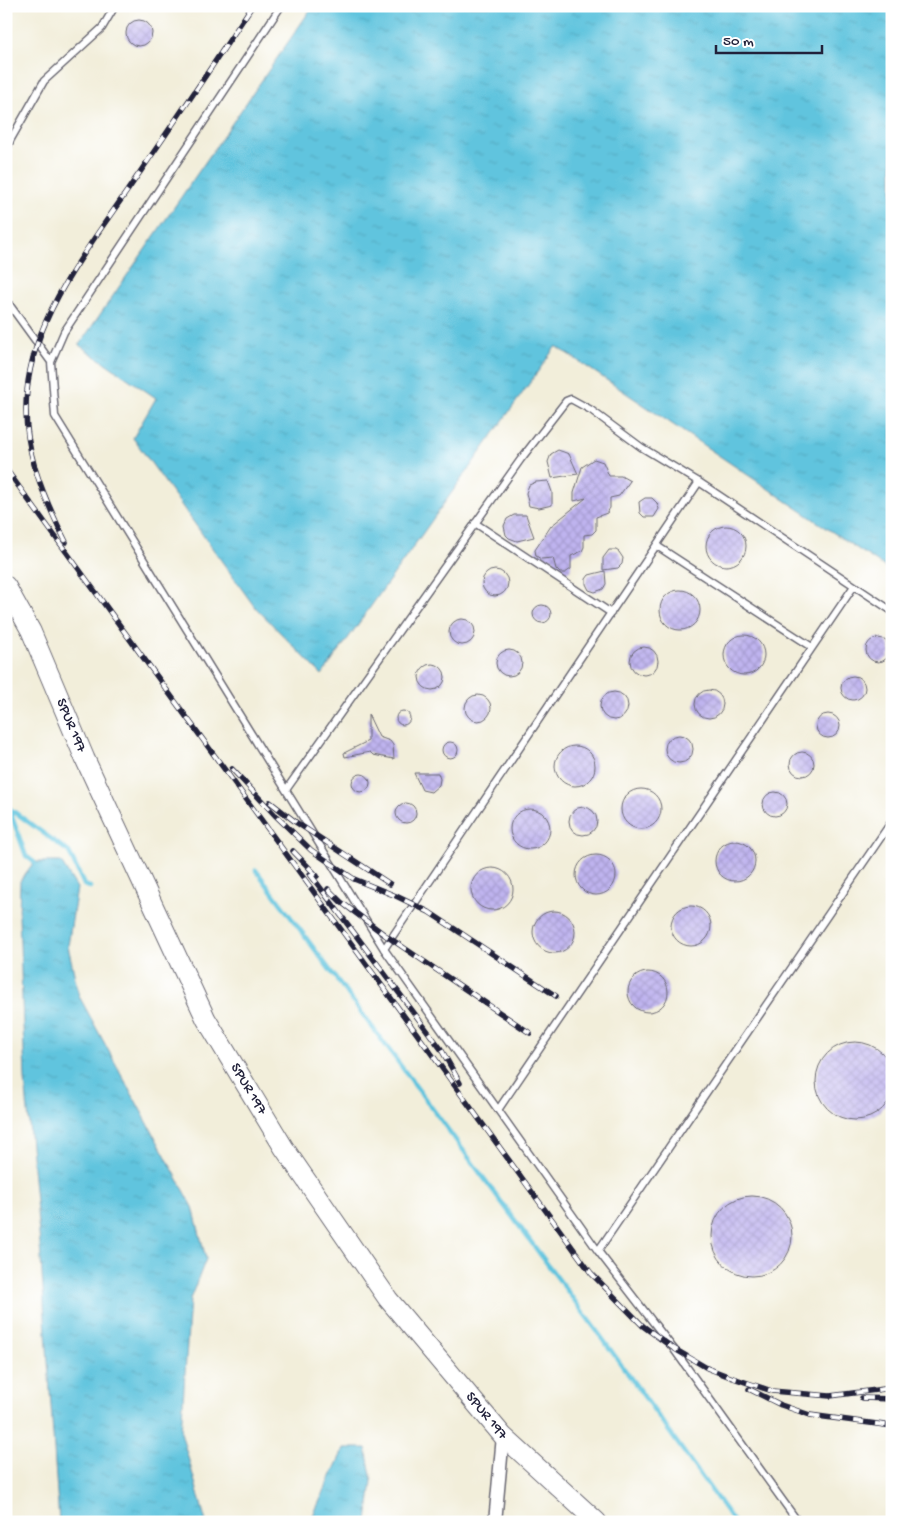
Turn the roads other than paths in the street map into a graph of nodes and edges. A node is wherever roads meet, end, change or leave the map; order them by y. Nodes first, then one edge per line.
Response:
1 (116, 6) edge
2 (281, 6) edge
3 (6, 150) edge
4 (6, 300) edge
5 (51, 362) junction
6 (699, 482) junction
7 (475, 523) junction
8 (656, 546) junction
9 (6, 586) edge
10 (854, 586) junction
11 (892, 611) edge
12 (611, 613) junction
13 (812, 647) junction
14 (286, 790) junction
15 (892, 821) edge
16 (384, 949) junction
17 (498, 1110) junction
18 (598, 1251) junction
19 (503, 1436) junction
20 (495, 1522) edge
21 (597, 1522) edge
22 (798, 1522) edge

1 - 3 lane
2 - 5 lane
4 - 5 lane
5 - 14 lane
6 - 7 lane
6 - 8 lane
6 - 10 lane
7 - 12 lane
7 - 14 lane
8 - 12 lane
8 - 13 lane
9 - 19 main road, SPUR 197
10 - 11 lane
10 - 13 lane
12 - 16 lane
13 - 17 lane
14 - 16 lane
15 - 18 lane
16 - 17 lane
17 - 18 lane
18 - 22 lane
19 - 20 street
19 - 21 main road, SPUR 197

